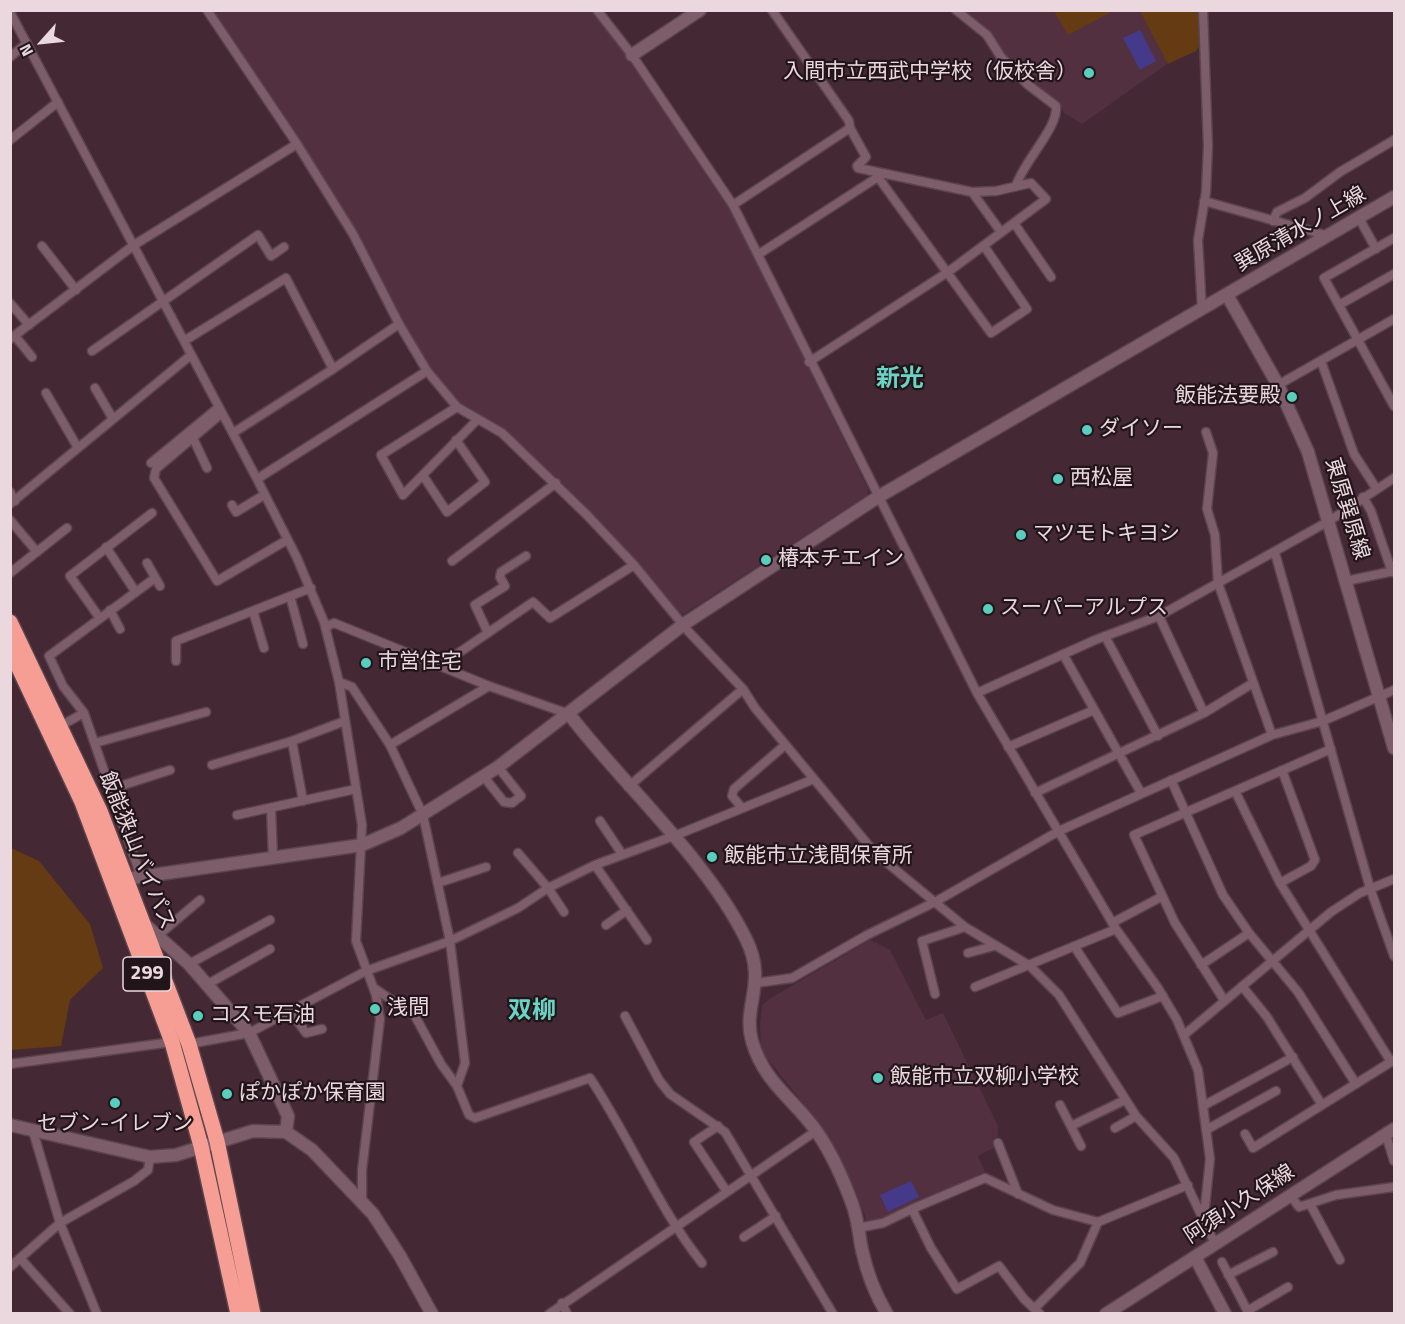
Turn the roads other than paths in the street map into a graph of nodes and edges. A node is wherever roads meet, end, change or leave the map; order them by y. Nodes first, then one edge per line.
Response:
1 (207, 10) edge
2 (597, 10) edge
3 (700, 10) edge
4 (772, 10) edge
5 (956, 10) edge
6 (1203, 10) edge
7 (10, 12) edge
8 (27, 43) junction
9 (632, 55) junction
10 (10, 57) edge
11 (58, 102) junction
12 (850, 128) junction
13 (10, 140) edge
14 (1395, 140) edge
15 (297, 144) junction
16 (880, 176) junction
17 (1016, 186) junction
18 (972, 192) junction
19 (1395, 197) edge
20 (1204, 201) junction
21 (733, 205) junction
22 (1359, 218) junction
23 (1273, 221) junction
24 (1014, 223) junction
25 (1001, 232) junction
26 (1329, 236) junction
27 (1395, 238) edge
28 (134, 245) junction
29 (42, 246) dead end
30 (984, 246) junction
31 (284, 247) dead end
32 (1376, 249) junction
33 (759, 254) junction
34 (948, 272) junction
35 (1395, 274) edge
36 (1051, 277) dead end
37 (76, 290) junction
38 (1227, 295) junction
39 (163, 299) junction
40 (10, 303) edge
41 (1339, 305) junction
42 (1202, 310) junction
43 (1395, 319) edge
44 (399, 324) junction
45 (28, 326) junction
46 (13, 338) edge
47 (184, 341) junction
48 (1357, 341) junction
49 (92, 351) dead end
50 (191, 355) junction
51 (32, 357) dead end
52 (1321, 361) junction
53 (809, 362) junction
54 (333, 369) junction
55 (427, 371) junction
56 (1278, 385) junction
57 (95, 388) dead end
58 (46, 393) dead end
59 (1395, 406) edge
60 (457, 407) junction
61 (221, 410) junction
62 (113, 419) junction
63 (477, 420) junction
64 (1206, 432) dead end
65 (233, 433) junction
66 (193, 438) junction
67 (456, 440) junction
68 (78, 448) junction
69 (151, 463) dead end
70 (207, 468) dead end
71 (424, 477) junction
72 (1395, 478) edge
73 (257, 479) junction
74 (556, 483) junction
75 (1376, 488) junction
76 (10, 492) edge
77 (264, 495) junction
78 (878, 497) junction
79 (1363, 498) junction
80 (13, 503) edge
81 (232, 505) dead end
82 (152, 513) dead end
83 (10, 520) edge
84 (1329, 521) junction
85 (67, 528) dead end
86 (287, 540) junction
87 (106, 547) junction
88 (37, 552) junction
89 (1275, 553) junction
90 (525, 556) dead end
91 (452, 561) dead end
92 (147, 563) dead end
93 (634, 565) junction
94 (1393, 572) edge
95 (10, 573) edge
96 (1347, 581) junction
97 (1218, 583) junction
98 (310, 588) junction
99 (135, 591) junction
100 (290, 596) junction
101 (110, 610) junction
102 (253, 610) junction
103 (1159, 616) junction
104 (99, 617) junction
105 (10, 622) edge
106 (684, 624) junction
107 (326, 627) junction
108 (120, 629) dead end
109 (488, 633) junction
110 (1106, 636) junction
111 (303, 644) dead end
112 (264, 648) dead end
113 (10, 649) edge
114 (1063, 654) junction
115 (176, 661) dead end
116 (441, 665) junction
117 (339, 682) junction
118 (1253, 683) junction
119 (489, 686) junction
120 (743, 689) junction
121 (1395, 690) edge
122 (977, 693) junction
123 (1380, 697) junction
124 (1094, 710) junction
125 (84, 712) junction
126 (206, 712) dead end
127 (1204, 713) junction
128 (569, 714) junction
129 (345, 720) junction
130 (1323, 721) junction
131 (60, 726) junction
132 (1272, 735) junction
133 (1158, 736) junction
134 (292, 741) junction
135 (95, 743) junction
136 (390, 745) junction
137 (785, 745) junction
138 (1008, 747) junction
139 (1395, 748) edge
140 (1331, 749) junction
141 (1121, 754) junction
142 (212, 765) dead end
143 (498, 767) junction
144 (1282, 770) junction
145 (170, 771) dead end
146 (484, 777) junction
147 (814, 779) junction
148 (1172, 780) junction
149 (628, 786) junction
150 (111, 789) junction
151 (356, 789) junction
152 (1234, 791) junction
153 (1035, 793) junction
154 (1141, 793) junction
155 (303, 801) junction
156 (116, 803) junction
157 (271, 808) junction
158 (742, 808) junction
159 (100, 811) junction
160 (1185, 813) junction
161 (237, 815) dead end
162 (423, 815) junction
163 (600, 821) dead end
164 (1059, 831) junction
165 (672, 837) junction
166 (362, 844) junction
167 (518, 853) dead end
168 (622, 854) junction
169 (273, 857) junction
170 (595, 865) junction
171 (486, 867) dead end
172 (128, 879) junction
173 (1395, 879) edge
174 (438, 883) junction
175 (1280, 883) junction
176 (548, 888) junction
177 (1370, 888) junction
178 (1161, 897) junction
179 (200, 900) dead end
180 (935, 902) junction
181 (627, 910) junction
182 (564, 912) dead end
183 (270, 920) dead end
184 (142, 922) junction
185 (606, 925) dead end
186 (1114, 926) junction
187 (965, 927) junction
188 (1309, 930) junction
189 (161, 933) dead end
190 (1249, 933) junction
191 (647, 940) dead end
192 (450, 941) junction
193 (994, 946) junction
194 (1074, 946) junction
195 (270, 949) dead end
196 (968, 954) dead end
197 (1395, 956) edge
198 (1272, 961) junction
199 (189, 964) junction
200 (1202, 965) junction
201 (1030, 966) junction
202 (366, 971) junction
203 (756, 983) junction
204 (208, 984) junction
205 (1242, 986) junction
206 (975, 987) dead end
207 (374, 988) junction
208 (935, 994) dead end
209 (1163, 996) junction
210 (1224, 1000) junction
211 (296, 1010) junction
212 (624, 1016) dead end
213 (322, 1029) dead end
214 (249, 1034) junction
215 (1184, 1035) junction
216 (172, 1042) junction
217 (189, 1044) junction
218 (1293, 1057) junction
219 (1393, 1061) edge
220 (10, 1064) edge
221 (1356, 1084) junction
222 (457, 1086) junction
223 (1276, 1091) dead end
224 (1125, 1100) junction
225 (1060, 1105) dead end
226 (1322, 1105) junction
227 (1203, 1106) junction
228 (1136, 1116) junction
229 (10, 1125) edge
230 (718, 1126) junction
231 (1071, 1126) junction
232 (1115, 1128) dead end
233 (1206, 1130) junction
234 (33, 1131) junction
235 (286, 1131) junction
236 (816, 1131) junction
237 (1390, 1132) edge
238 (1245, 1134) dead end
239 (217, 1141) junction
240 (998, 1143) dead end
241 (201, 1146) junction
242 (1081, 1146) dead end
243 (150, 1157) junction
244 (1395, 1161) edge
245 (750, 1175) junction
246 (1188, 1185) junction
247 (1395, 1186) edge
248 (727, 1192) junction
249 (1018, 1194) junction
250 (1291, 1196) junction
251 (362, 1201) junction
252 (1310, 1204) junction
253 (912, 1209) junction
254 (776, 1216) junction
255 (1204, 1216) junction
256 (60, 1222) junction
257 (1098, 1222) junction
258 (858, 1228) junction
259 (675, 1229) junction
260 (744, 1237) dead end
261 (1215, 1244) junction
262 (1273, 1252) dead end
263 (1195, 1257) junction
264 (20, 1258) junction
265 (1340, 1260) dead end
266 (1222, 1262) dead end
267 (702, 1263) dead end
268 (10, 1267) edge
269 (1228, 1275) junction
270 (1288, 1287) dead end
271 (562, 1303) junction
272 (1037, 1311) edge
273 (1248, 1312) edge
274 (70, 1314) edge
275 (97, 1314) edge
276 (238, 1314) edge
277 (253, 1314) edge
278 (432, 1314) edge
279 (549, 1314) edge
280 (567, 1314) edge
281 (833, 1314) edge
282 (887, 1314) edge
283 (1106, 1314) edge
284 (1225, 1314) edge

1 - 15 street
2 - 9 street
3 - 9 street
4 - 12 street
5 - 17 street
6 - 20 street
7 - 8 street
8 - 10 street
8 - 11 street
9 - 21 street
11 - 13 street
11 - 28 street
12 - 16 street
12 - 21 street
14 - 23 street
15 - 28 street
15 - 44 street
16 - 18 street
16 - 33 street
16 - 34 street
17 - 18 street
17 - 24 street
18 - 25 street
19 - 22 street, 巽原清水ノ上線
20 - 23 street
20 - 42 street
21 - 33 street
22 - 26 street, 巽原清水ノ上線
22 - 32 street
23 - 26 street
24 - 25 street
24 - 36 street
25 - 30 street
26 - 38 street, 巽原清水ノ上線
27 - 32 street
28 - 37 street
28 - 39 street
29 - 37 street
30 - 34 street
30 - 34 street
31 - 39 street
32 - 41 street
33 - 53 street
34 - 53 street
35 - 41 street
37 - 45 street
38 - 42 street, 巽原清水ノ上線
38 - 56 street, 東原巽原線
39 - 47 street
39 - 49 street
40 - 45 street
41 - 48 street
42 - 78 street, 巽原清水ノ上線
43 - 48 street
44 - 54 street
44 - 55 street
45 - 46 street
46 - 51 street
47 - 50 street
47 - 54 street
48 - 52 street
48 - 59 street
50 - 61 street
50 - 62 street
52 - 56 street
52 - 75 street
53 - 78 street
54 - 65 street
55 - 60 street
55 - 73 street
56 - 84 street, 東原巽原線
57 - 62 street
58 - 68 street
60 - 63 street
60 - 71 street
61 - 65 street
61 - 66 street
61 - 69 street
62 - 68 street
63 - 67 street
63 - 74 street
64 - 97 street
65 - 73 street
66 - 70 street
66 - 86 street
67 - 71 street
67 - 71 street
68 - 80 street
72 - 75 street
73 - 77 street
74 - 91 street
74 - 93 street
75 - 79 street
76 - 80 street
77 - 81 street
77 - 86 street
78 - 106 street, 巽原清水ノ上線
78 - 122 street
79 - 84 street
79 - 94 street
82 - 87 street
83 - 88 street
84 - 89 street
84 - 96 street, 東原巽原線
85 - 88 street
86 - 98 street
87 - 99 street
87 - 104 street
88 - 95 street
89 - 97 street
89 - 130 street
90 - 109 street
92 - 99 street
93 - 106 street
93 - 109 street
94 - 96 street
96 - 123 street, 東原巽原線
97 - 103 street
97 - 118 street
98 - 100 street
98 - 107 street
99 - 101 street
100 - 102 street
100 - 111 street
101 - 104 street
101 - 108 street
102 - 112 street
102 - 115 street
103 - 110 street
103 - 127 street
104 - 125 street
105 - 131 highway, 飯能狭山バイパス / 299
106 - 120 street
106 - 128 street, 巽原清水ノ上線
107 - 116 street
107 - 117 street
109 - 116 street
110 - 114 street
110 - 133 street
113 - 172 highway, 飯能狭山バイパス / 299
114 - 122 street
114 - 124 street
116 - 119 street
117 - 129 street
117 - 136 street
118 - 127 street
118 - 132 street
119 - 128 street
119 - 136 street
120 - 137 street
120 - 149 street
121 - 123 street
122 - 138 street
123 - 130 street
123 - 139 street, 東原巽原線
124 - 138 street
124 - 141 street
125 - 131 street
125 - 135 street
126 - 135 street
127 - 133 street
128 - 143 street, 巽原清水ノ上線
128 - 149 street
129 - 134 street
129 - 151 street
130 - 132 street
130 - 140 street
131 - 159 highway, 飯能狭山バイパス / 299
132 - 148 street
133 - 141 street
134 - 142 street
134 - 155 street
135 - 150 street
136 - 162 street
137 - 147 street
137 - 158 street
138 - 153 street
140 - 144 street
140 - 177 street
141 - 153 street
141 - 154 street
143 - 146 street, 巽原清水ノ上線
143 - 146 street
144 - 152 street
144 - 175 street
145 - 150 street
146 - 162 street, 巽原清水ノ上線
147 - 158 street
147 - 180 street
148 - 154 street
148 - 160 street
149 - 165 street
150 - 156 street
151 - 155 street
151 - 166 street
152 - 160 street
152 - 175 street
153 - 164 street
154 - 164 street
155 - 157 street
156 - 159 street
156 - 172 street
157 - 161 street
157 - 169 street
158 - 165 street
159 - 172 highway, 飯能狭山バイパス / 299
160 - 178 street
160 - 190 street
162 - 166 street, 巽原清水ノ上線
162 - 174 street
163 - 168 street
164 - 180 street
164 - 186 street
165 - 168 street
165 - 203 street
166 - 169 street, 巽原清水ノ上線
166 - 202 street
167 - 176 street
168 - 170 street
169 - 172 street, 巽原清水ノ上線
170 - 176 street
170 - 181 street
171 - 174 street
172 - 184 highway, 飯能狭山バイパス / 299
172 - 216 highway, 飯能狭山バイパス / 299
173 - 177 street
174 - 192 street
175 - 188 street
176 - 182 street
176 - 192 street
177 - 188 street
177 - 197 street
178 - 186 street
178 - 200 street
179 - 189 street
180 - 187 street
180 - 203 street
181 - 185 street
181 - 191 street
183 - 199 street
184 - 199 street
184 - 217 highway, 飯能狭山バイパス / 299
186 - 194 street
186 - 209 street
187 - 193 street
187 - 208 street
188 - 198 street
188 - 219 street
190 - 198 street
190 - 200 street
192 - 202 street
192 - 222 street
193 - 196 street
193 - 201 street
194 - 201 street
194 - 209 street
195 - 204 street
198 - 205 street
198 - 221 street
199 - 204 street
200 - 210 street
201 - 206 street
201 - 224 street
202 - 207 street
202 - 211 street
203 - 236 street
204 - 214 street
205 - 210 street
205 - 218 street
207 - 222 street
207 - 251 street
209 - 215 street
210 - 215 street
211 - 213 street
211 - 214 street
212 - 230 street
214 - 217 street
214 - 235 street
215 - 227 street
216 - 220 street
216 - 241 highway, 飯能狭山バイパス / 299
217 - 239 highway, 飯能狭山バイパス / 299
218 - 226 street
218 - 227 street
219 - 221 street
221 - 226 street
222 - 259 street
223 - 233 street
224 - 228 street
224 - 231 street
225 - 231 street
226 - 238 street
227 - 233 street
228 - 232 street
228 - 246 street
229 - 234 street
230 - 245 street
230 - 248 street
231 - 242 street
233 - 255 street
234 - 243 street
234 - 256 street
235 - 239 street
235 - 251 street
236 - 245 street
236 - 258 street
237 - 244 street
237 - 250 street, 阿須小久保線
239 - 241 street
239 - 277 highway, 飯能狭山バイパス / 299
240 - 249 street
241 - 243 street
241 - 276 highway, 飯能狭山バイパス / 299
243 - 256 street
245 - 248 street
245 - 254 street
246 - 255 street
246 - 257 street
247 - 252 street
248 - 259 street
249 - 253 street
249 - 257 street
250 - 252 street
250 - 261 street, 阿須小久保線
251 - 278 street
252 - 265 street
253 - 258 street
253 - 272 street
254 - 260 street
254 - 281 street
255 - 261 street
256 - 264 street
256 - 275 street
257 - 272 street
258 - 282 street
259 - 267 street
259 - 271 street
261 - 263 street, 阿須小久保線
262 - 269 street
263 - 283 street, 阿須小久保線
263 - 284 street
264 - 268 street
264 - 274 street
266 - 269 street
269 - 273 street
270 - 273 street
271 - 279 street
271 - 280 street

